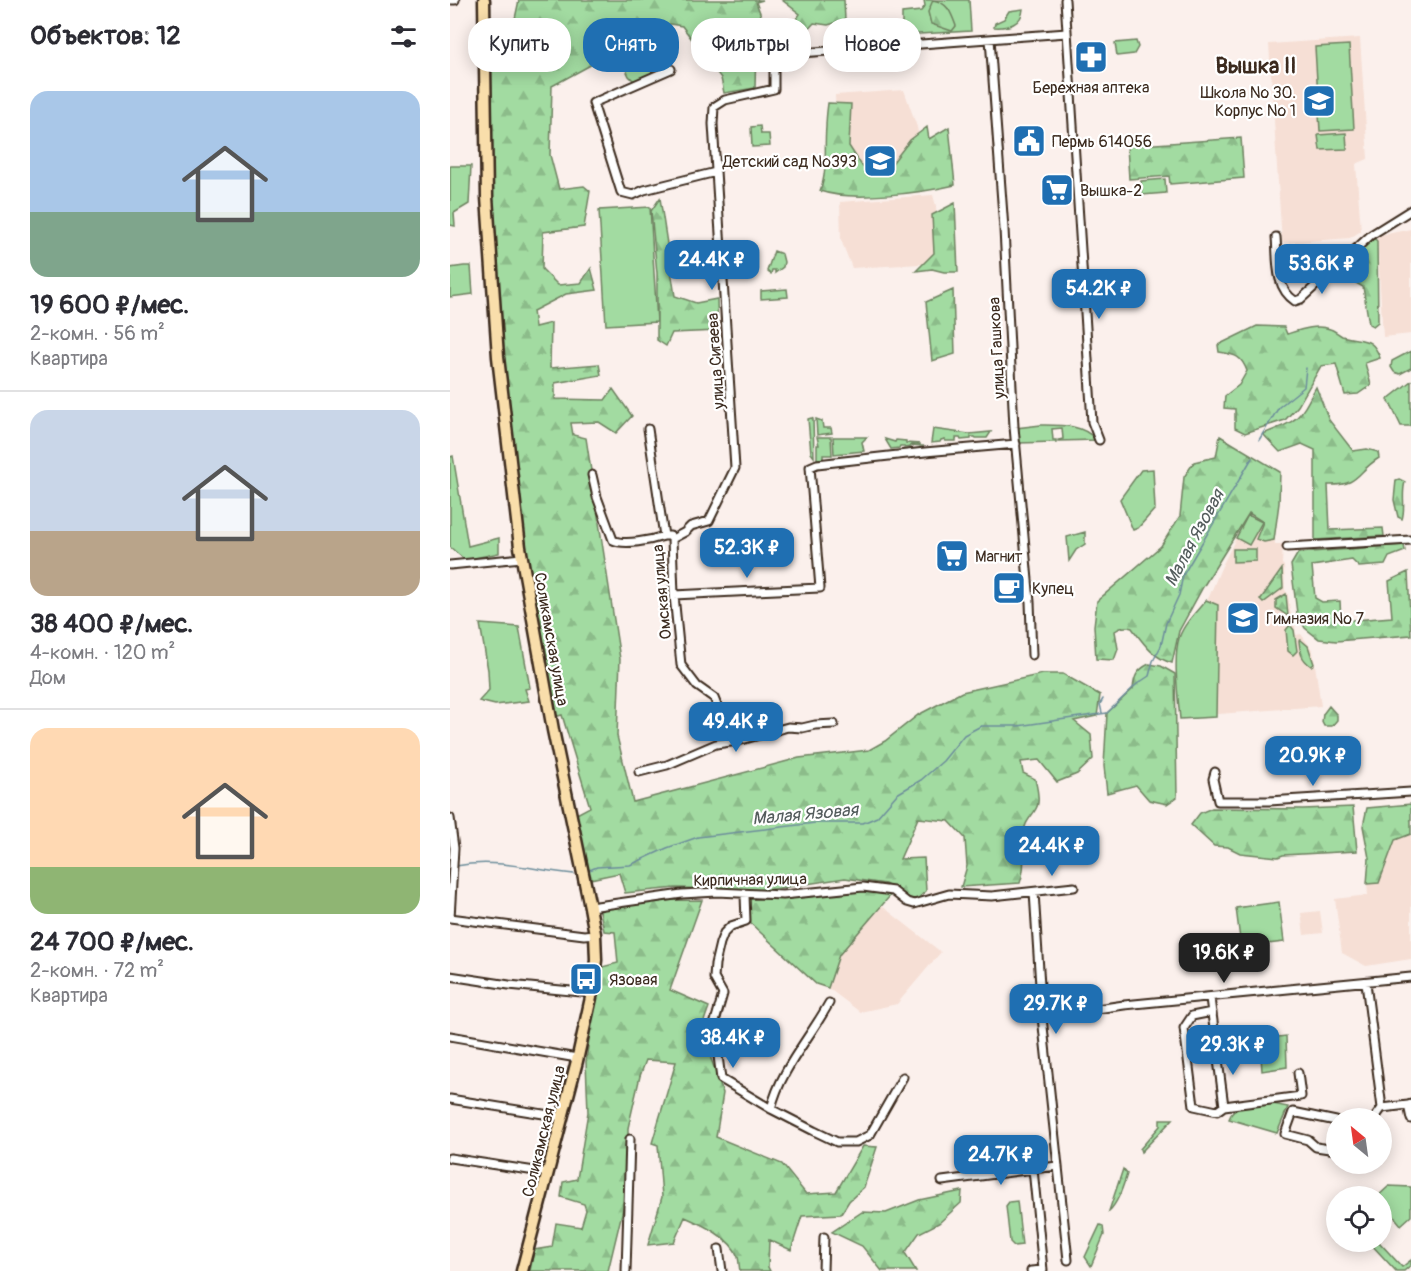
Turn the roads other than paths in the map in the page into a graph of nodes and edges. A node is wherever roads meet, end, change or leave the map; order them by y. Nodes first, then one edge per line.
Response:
1 (450, 0) edge
2 (455, 0) edge
3 (484, 0) edge
4 (1065, 0) edge
5 (1067, 33) junction
6 (990, 39) junction
7 (664, 72) edge
8 (716, 172) junction
9 (1411, 210) edge
10 (1276, 237) dead end
11 (648, 429) dead end
12 (1099, 440) dead end
13 (1016, 444) junction
14 (592, 475) dead end
15 (664, 536) junction
16 (672, 539) junction
17 (1411, 540) edge
18 (1287, 548) dead end
19 (522, 558) junction
20 (450, 565) edge
21 (674, 595) junction
22 (1032, 655) dead end
23 (834, 724) dead end
24 (731, 740) junction
25 (639, 772) dead end
26 (1215, 772) dead end
27 (1411, 792) edge
28 (450, 818) edge
29 (1074, 887) dead end
30 (1034, 892) junction
31 (746, 895) junction
32 (590, 908) junction
33 (450, 918) edge
34 (595, 934) junction
35 (450, 976) edge
36 (1411, 977) edge
37 (1366, 982) junction
38 (592, 993) junction
39 (1210, 998) junction
40 (829, 1003) dead end
41 (1212, 1012) junction
42 (1042, 1017) junction
43 (450, 1036) edge
44 (577, 1058) junction
45 (1298, 1073) dead end
46 (903, 1077) dead end
47 (450, 1099) edge
48 (1410, 1104) edge
49 (1224, 1106) junction
50 (1382, 1108) joint
51 (771, 1109) junction
52 (562, 1117) junction
53 (1326, 1119) edge
54 (1411, 1119) edge
55 (630, 1139) dead end
56 (1326, 1148) edge
57 (450, 1158) edge
58 (1057, 1166) junction
59 (1033, 1169) junction
60 (548, 1173) junction
61 (942, 1181) dead end
62 (824, 1237) dead end
63 (719, 1249) dead end
64 (1068, 1260) dead end
65 (522, 1271) edge
66 (626, 1271) edge
67 (722, 1271) edge
68 (823, 1271) edge
69 (1030, 1271) edge

1 - 2 street
3 - 19 main road, Соликамская улица
4 - 5 street
5 - 6 street
5 - 12 street
6 - 8 street, улица Сигаева
6 - 13 street, улица Гашкова
7 - 8 street
8 - 16 street, улица Сигаева
9 - 10 street
11 - 15 street, Омская улица
13 - 21 street
13 - 22 street, улица Гашкова
14 - 15 street
15 - 16 street, Омская улица
16 - 21 street, Омская улица
17 - 18 street
19 - 20 street
19 - 32 main road, Соликамская улица
21 - 24 street, Омская улица
23 - 24 street
24 - 25 street
26 - 27 street
28 - 33 street
29 - 30 street
30 - 31 street, Кирпичная улица
30 - 42 street
31 - 32 street, Кирпичная улица
31 - 51 street
32 - 34 main road, Соликамская улица
33 - 34 street
34 - 38 main road, Соликамская улица
35 - 38 street
36 - 37 street
37 - 39 street
37 - 50 street
38 - 44 main road, Соликамская улица
39 - 41 street
39 - 42 street
40 - 51 street
41 - 49 street
41 - 49 street
42 - 58 street
43 - 44 street
44 - 52 main road, Соликамская улица
45 - 49 street
46 - 51 street
47 - 52 street
48 - 50 street
48 - 54 street
52 - 60 main road, Соликамская улица
53 - 56 street
55 - 66 street
57 - 60 street
58 - 59 street
58 - 64 street
59 - 61 street
59 - 69 street
60 - 65 main road, Соликамская улица
62 - 68 street
63 - 67 street

